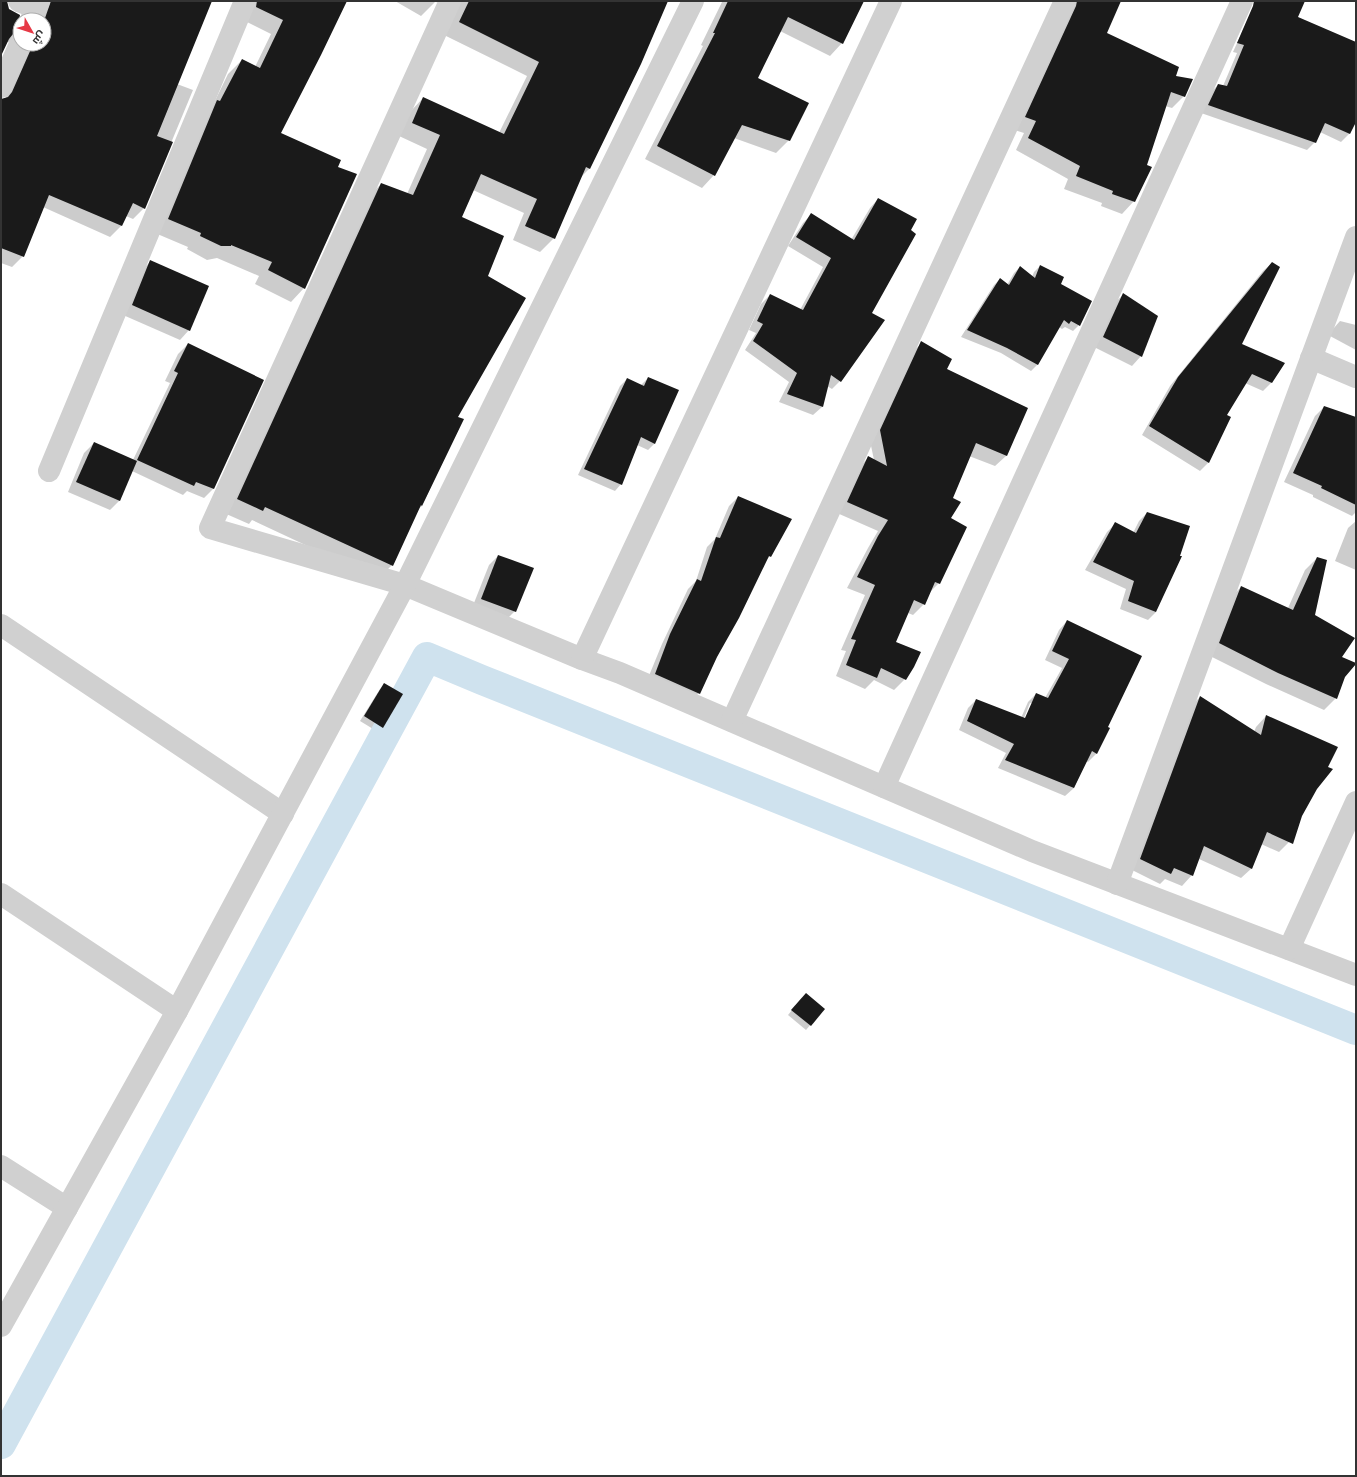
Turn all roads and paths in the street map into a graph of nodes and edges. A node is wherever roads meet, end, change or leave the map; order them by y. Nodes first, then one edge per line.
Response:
1 (245, 1) edge
2 (450, 1) edge
3 (693, 1) edge
4 (891, 1) edge
5 (1065, 1) edge
6 (1242, 1) edge
7 (16, 52) edge
8 (1, 87) edge
9 (1356, 237) edge
10 (1311, 358) junction
11 (1356, 377) edge
12 (49, 471) dead end
13 (405, 585) junction
14 (1, 625) edge
15 (582, 659) junction
16 (732, 721) junction
17 (884, 787) junction
18 (1356, 802) edge
19 (283, 814) junction
20 (1117, 884) junction
21 (1, 894) edge
22 (1289, 949) junction
23 (1356, 975) edge
24 (177, 1011) junction
25 (1, 1166) edge
26 (66, 1208) junction
27 (1, 1326) edge

1 - 12 street
2 - 13 street
3 - 13 street
4 - 15 street
5 - 16 street
6 - 17 street
7 - 8 street
9 - 10 street
10 - 11 street
10 - 20 street
13 - 15 street
13 - 19 street
14 - 19 street
15 - 16 street
16 - 17 street
17 - 20 street
18 - 22 street
19 - 24 street
20 - 22 street
21 - 24 street
22 - 23 street
24 - 26 street
25 - 26 street
26 - 27 street

